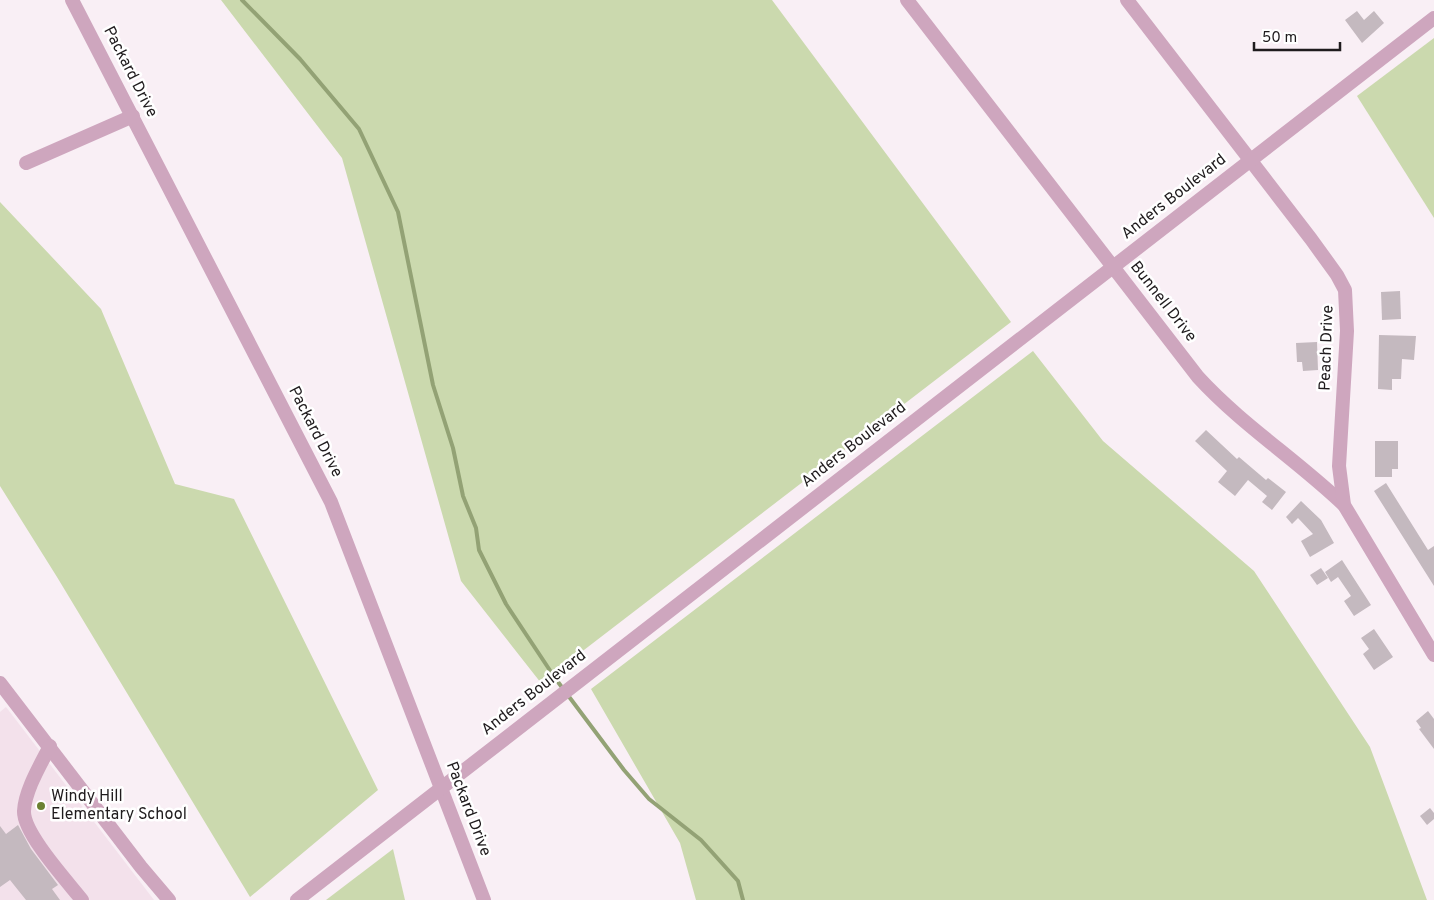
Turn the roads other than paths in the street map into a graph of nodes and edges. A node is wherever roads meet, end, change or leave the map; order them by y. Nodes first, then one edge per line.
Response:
1 (72, 0) edge
2 (907, 0) edge
3 (1127, 0) edge
4 (1434, 18) edge
5 (133, 116) junction
6 (1250, 159) junction
7 (26, 163) dead end
8 (1113, 267) junction
9 (1344, 505) junction
10 (1434, 655) edge
11 (0, 683) edge
12 (50, 746) junction
13 (441, 788) junction
14 (82, 900) edge
15 (169, 900) edge
16 (297, 900) edge
17 (484, 900) edge

1 - 5 street, Packard Drive
2 - 8 street, Bunnell Drive
3 - 6 street, Peach Drive
4 - 6 street, Anders Boulevard
5 - 7 street
5 - 13 street, Packard Drive
6 - 8 street, Anders Boulevard
6 - 9 street, Peach Drive
8 - 9 street, Bunnell Drive
8 - 13 street, Anders Boulevard
9 - 10 street, Peach Drive
11 - 12 street
12 - 14 street
12 - 15 street
13 - 16 street, Anders Boulevard
13 - 17 street, Packard Drive

